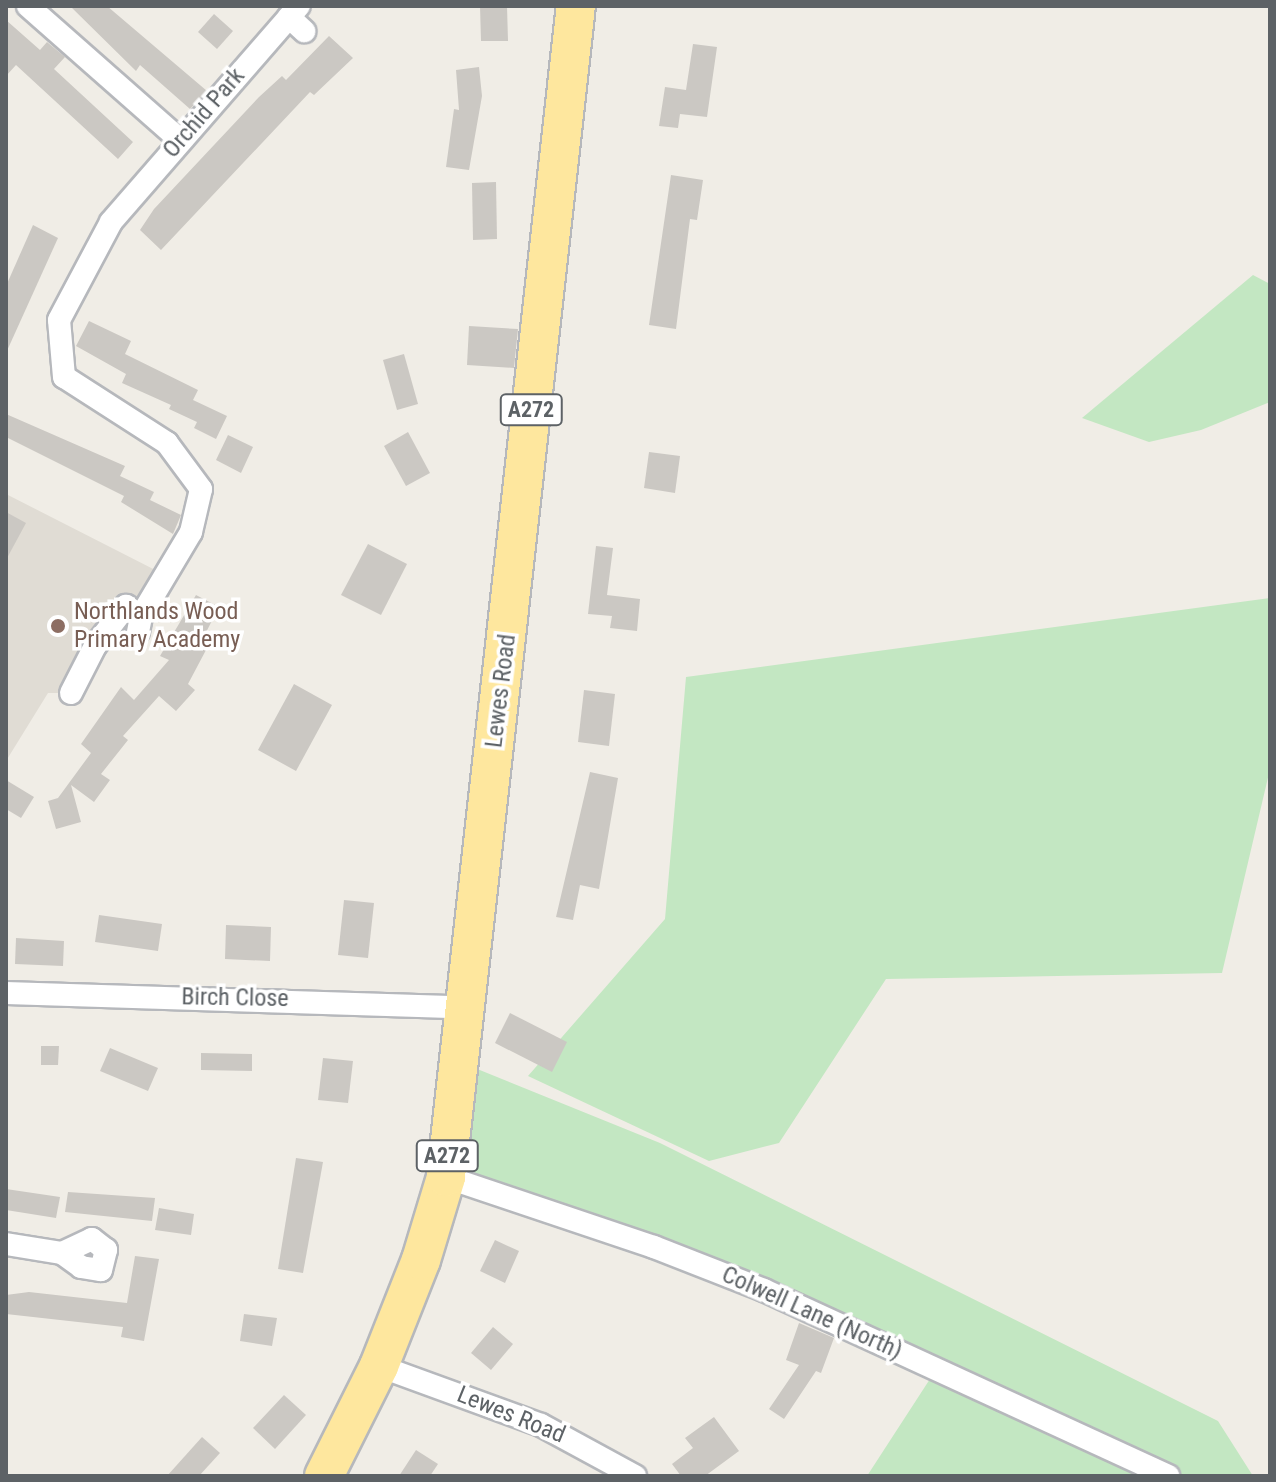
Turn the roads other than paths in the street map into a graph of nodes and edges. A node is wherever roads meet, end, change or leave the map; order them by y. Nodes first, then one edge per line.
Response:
1 (28, 6) edge
2 (576, 6) edge
3 (298, 18) edge
4 (180, 140) junction
5 (71, 693) dead end
6 (6, 993) edge
7 (463, 1007) junction
8 (446, 1177) junction
9 (6, 1244) edge
10 (62, 1253) dead end
11 (379, 1366) junction
12 (324, 1476) edge
13 (635, 1476) edge
14 (1168, 1476) edge

1 - 4 street
2 - 7 highway, Lewes Road / A272
3 - 4 street, Orchid Park
4 - 5 street, Orchid Park
6 - 7 street, Birch Close
7 - 8 highway, Lewes Road / A272
8 - 11 highway, Lewes Road / A272
8 - 14 street, Colwell Lane (North)
9 - 10 street
11 - 12 highway, Lewes Road / A272
11 - 13 street, Lewes Road

